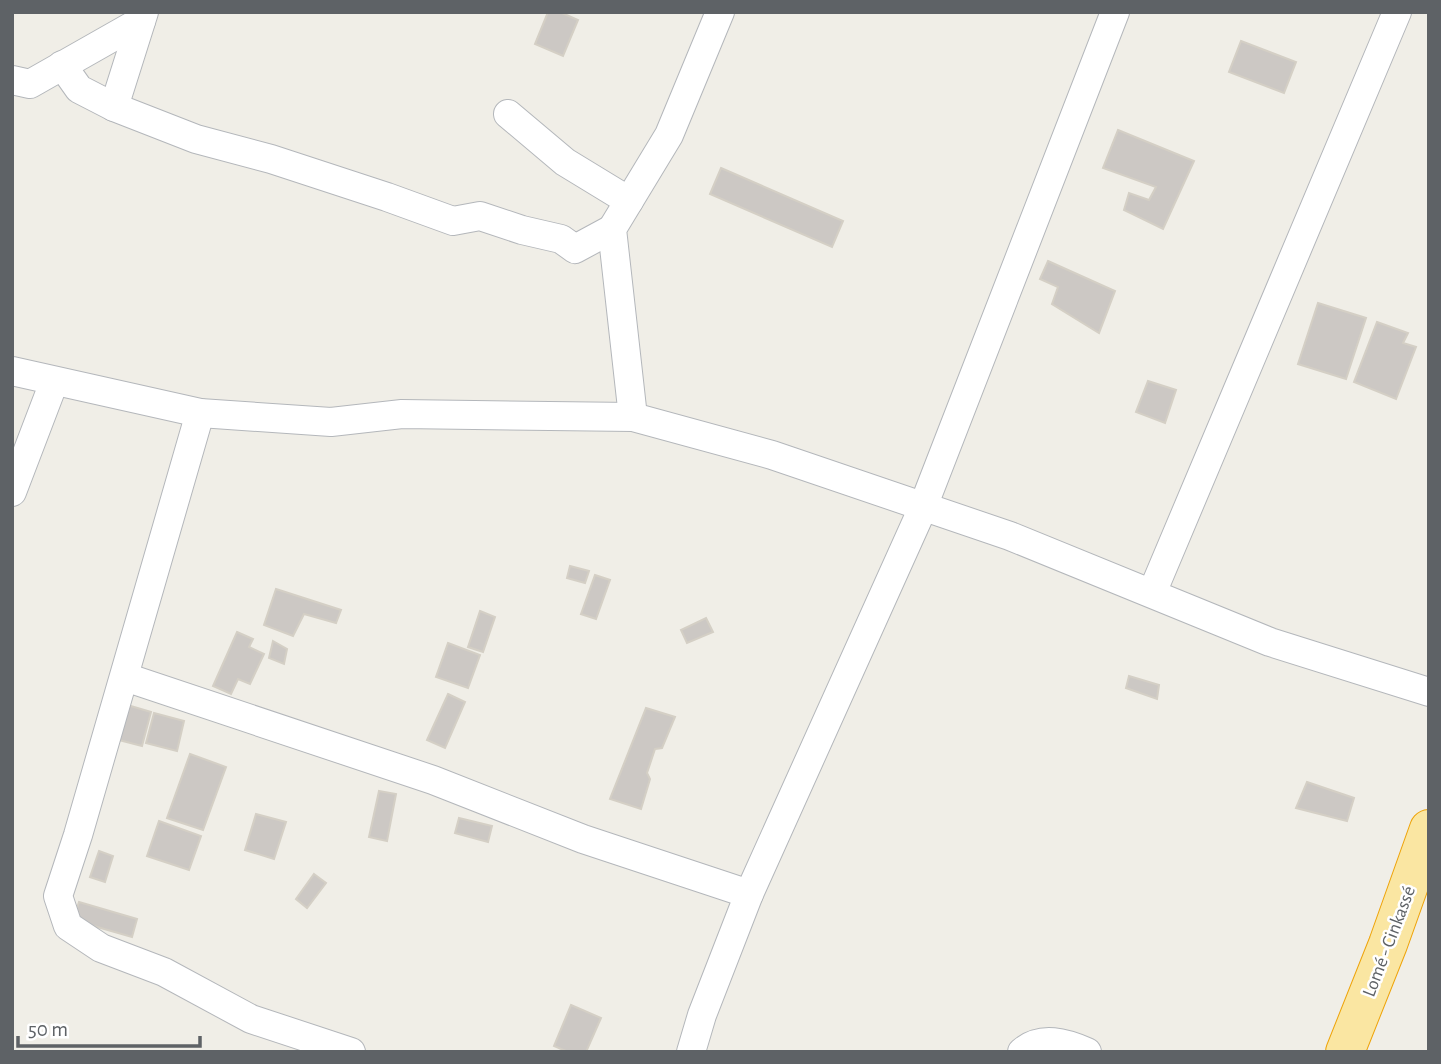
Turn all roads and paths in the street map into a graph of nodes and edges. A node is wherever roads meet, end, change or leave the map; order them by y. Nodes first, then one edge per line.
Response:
1 (720, 12) edge
2 (1115, 12) edge
3 (1397, 12) edge
4 (142, 17) edge
5 (62, 65) junction
6 (12, 80) edge
7 (114, 107) junction
8 (508, 114) dead end
9 (629, 201) junction
10 (612, 229) junction
11 (12, 371) edge
12 (54, 382) junction
13 (200, 413) junction
14 (633, 417) junction
15 (12, 492) edge
16 (923, 507) junction
17 (1152, 593) junction
18 (125, 677) junction
19 (1429, 692) edge
20 (1429, 829) edge
21 (749, 894) junction
22 (351, 1052) edge
23 (691, 1052) edge
24 (1022, 1052) edge
25 (1087, 1052) edge
26 (1345, 1052) edge

1 - 9 street
2 - 16 street
3 - 17 street
4 - 5 street
4 - 7 street
5 - 6 street
5 - 7 street
7 - 10 street
8 - 9 street
9 - 10 street
10 - 14 street
11 - 12 street
12 - 13 street
12 - 15 street
13 - 14 street
13 - 18 street
14 - 16 street
16 - 17 street
16 - 21 street
17 - 19 street
18 - 21 street
18 - 22 street
20 - 26 highway, Lomé - Cinkassé
21 - 23 street
24 - 25 street

